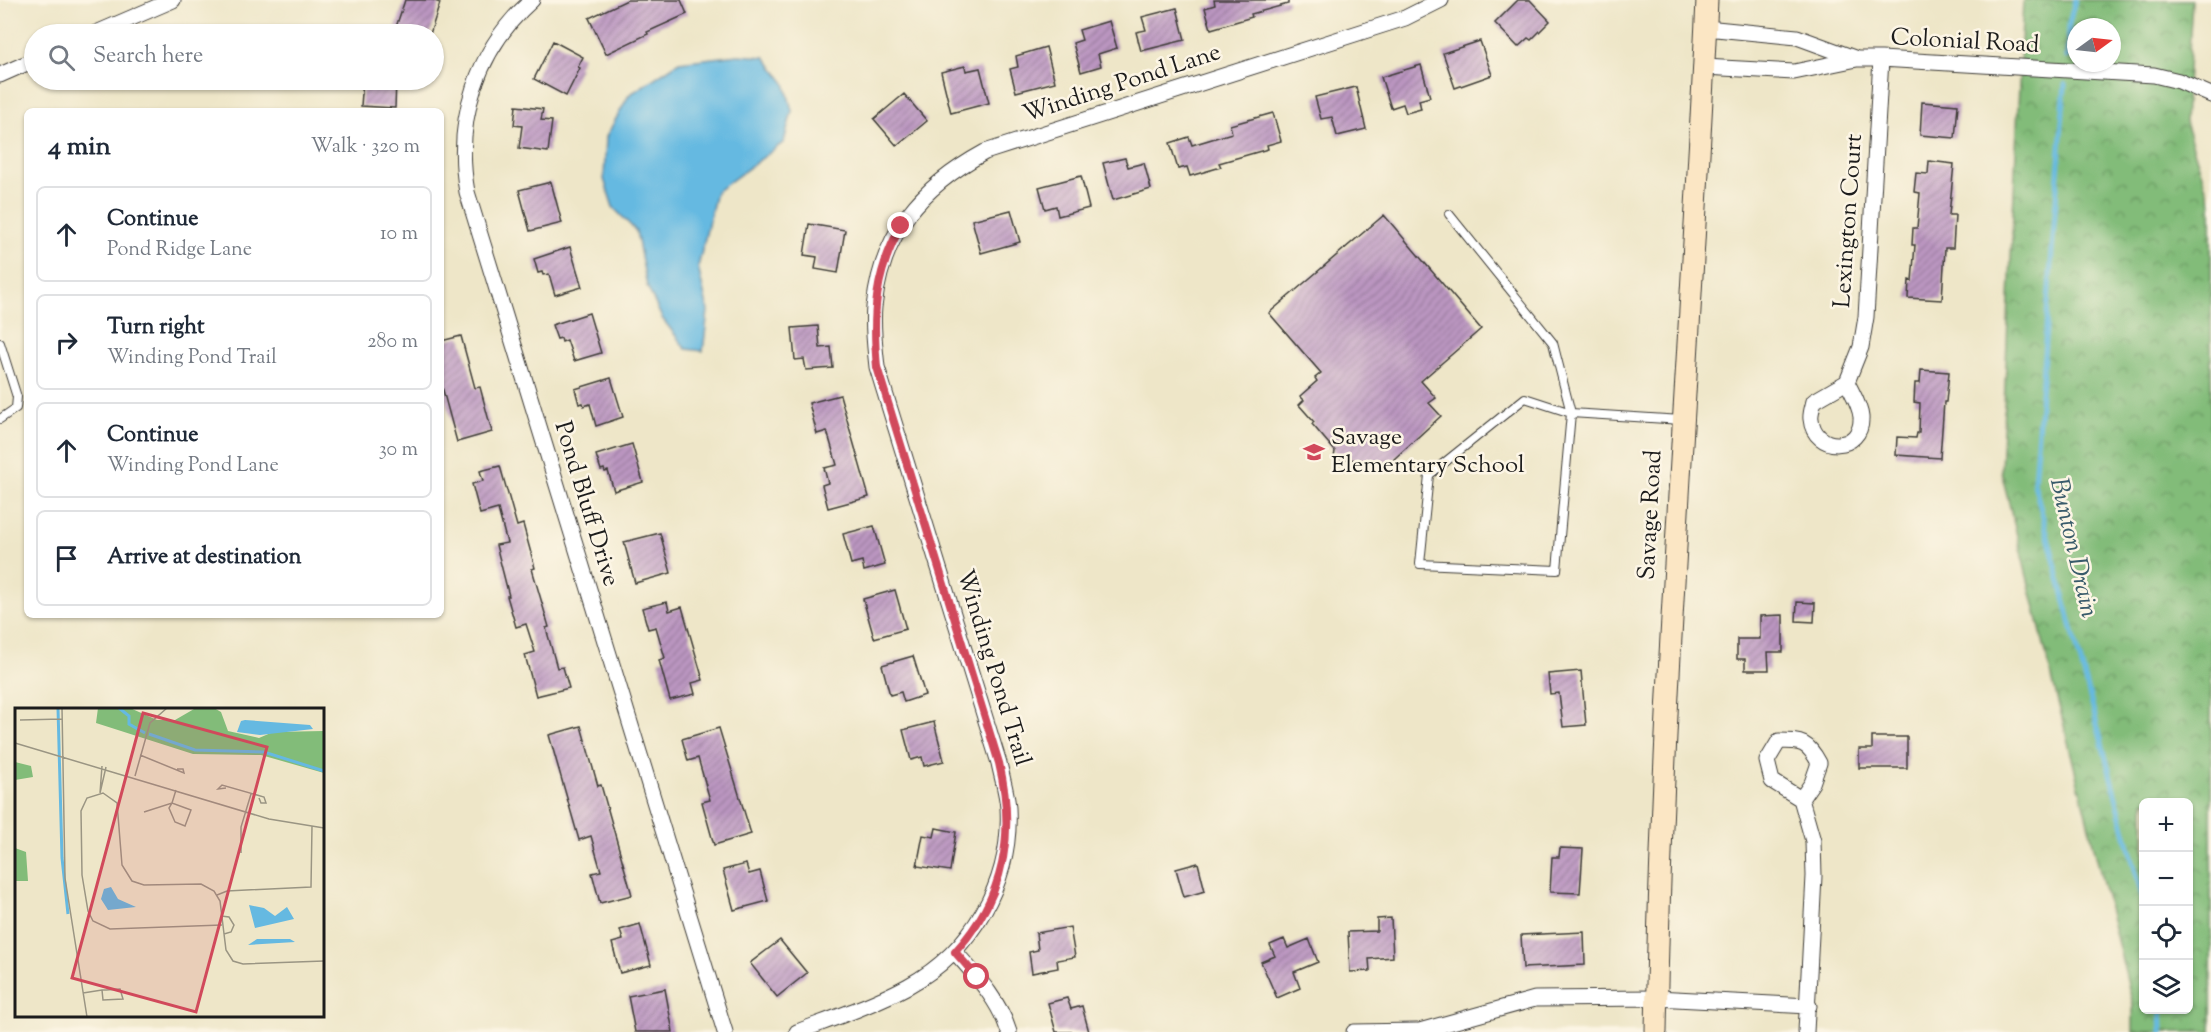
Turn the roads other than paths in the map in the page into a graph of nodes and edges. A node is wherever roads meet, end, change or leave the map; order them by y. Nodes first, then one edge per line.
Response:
1 (173, 0) edge
2 (532, 0) edge
3 (1441, 0) edge
4 (1707, 0) edge
5 (117, 24) edge
6 (1706, 28) junction
7 (1881, 59) junction
8 (1857, 60) junction
9 (24, 64) edge
10 (1704, 68) junction
11 (0, 75) edge
12 (2211, 95) edge
13 (1449, 214) dead end
14 (878, 288) joint
15 (0, 343) edge
16 (1847, 382) dead end
17 (1571, 413) junction
18 (0, 418) edge
19 (1682, 420) junction
20 (1801, 799) dead end
21 (955, 952) junction
22 (1656, 998) junction
23 (1809, 1006) junction
24 (724, 1032) edge
25 (798, 1032) edge
26 (1009, 1032) edge
27 (1354, 1032) edge
28 (1416, 1032) edge
29 (1656, 1032) edge
30 (1806, 1032) edge

1 - 5 street
2 - 24 street, Pond Bluff Drive
3 - 14 street, Winding Pond Lane
4 - 6 street, Savage Road
6 - 8 street, Colonial Road
6 - 10 street, Savage Road
7 - 8 street, Colonial Road
7 - 12 street, Colonial Road
7 - 16 street, Lexington Court
8 - 10 street, Colonial Road
9 - 11 street
10 - 19 street, Savage Road
13 - 17 lane
14 - 21 street, Winding Pond Trail
15 - 18 lane
17 - 17 lane
17 - 19 lane
19 - 22 street, Savage Road
20 - 23 street
21 - 25 street, Winding Pond Trail
21 - 26 street
22 - 23 street
22 - 28 street
22 - 29 street, Savage Road
23 - 30 street
27 - 28 street

